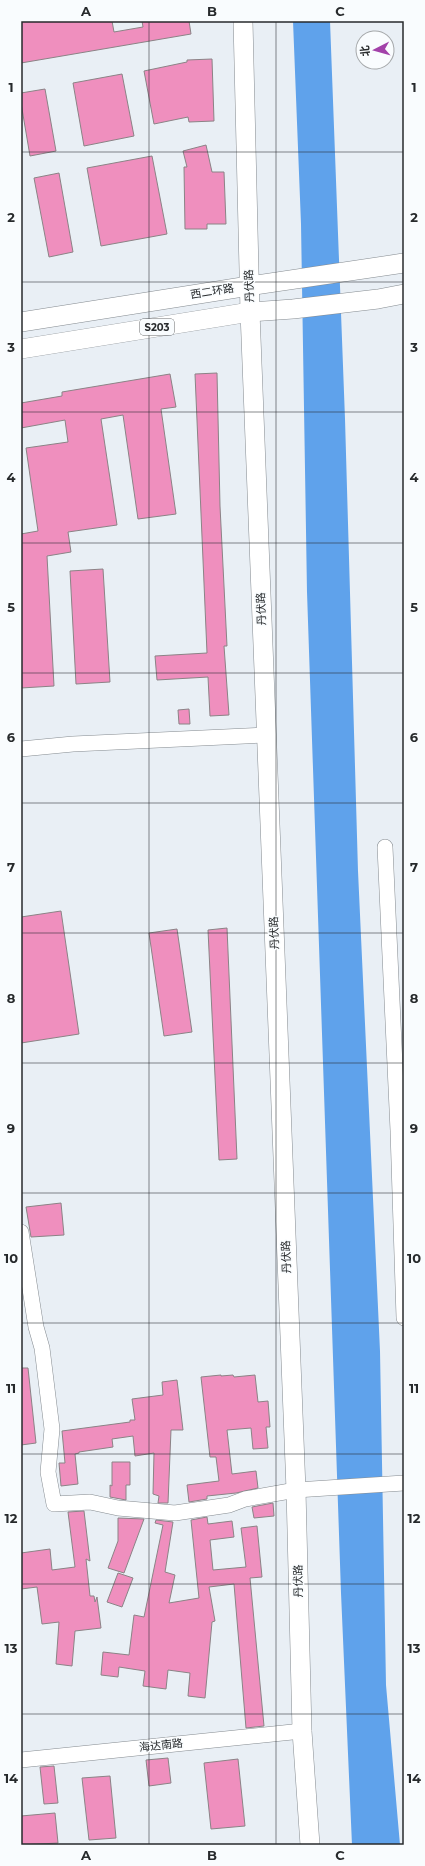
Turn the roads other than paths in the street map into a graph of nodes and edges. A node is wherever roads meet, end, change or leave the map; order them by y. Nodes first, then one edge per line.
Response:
1 (243, 21) edge
2 (404, 263) edge
3 (249, 286) junction
4 (404, 294) edge
5 (250, 312) junction
6 (21, 322) edge
7 (21, 349) edge
8 (266, 735) junction
9 (21, 749) edge
10 (386, 847) dead end
11 (21, 1232) edge
12 (404, 1318) edge
13 (402, 1483) edge
14 (296, 1490) junction
15 (302, 1731) junction
16 (21, 1760) edge
17 (310, 1845) edge

1 - 3 main road, 丹伏路
2 - 3 main road, 西二环路 / S203
3 - 5 main road, 丹伏路
3 - 6 main road, 西二环路 / S203
4 - 5 main road, S203
5 - 7 main road, S203
5 - 8 main road, 丹伏路
8 - 9 street
8 - 14 main road, 丹伏路
10 - 12 street
11 - 14 street
13 - 14 street
14 - 15 main road, 丹伏路
15 - 16 street, 海达南路
15 - 17 main road, 丹伏路

